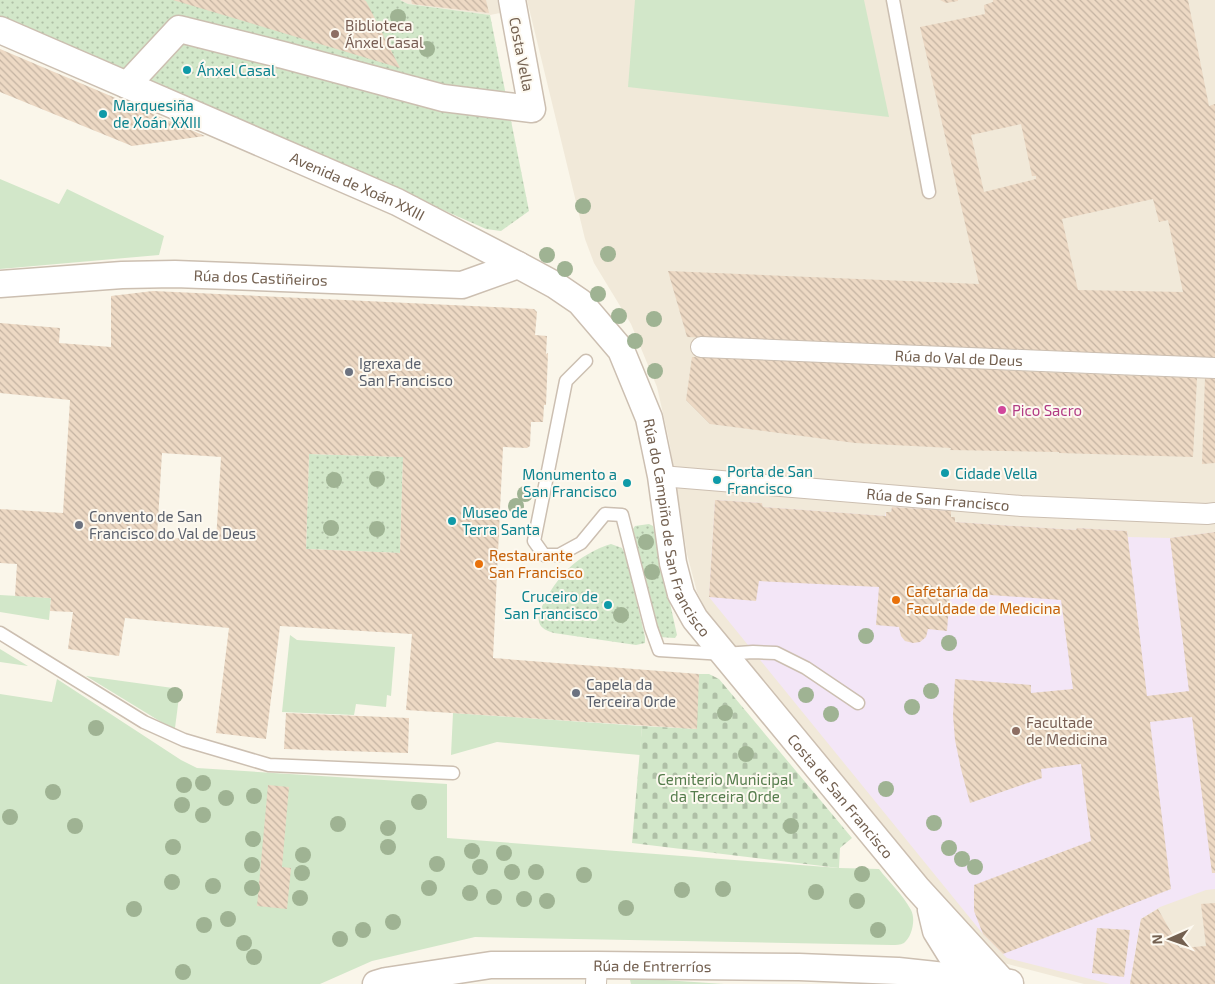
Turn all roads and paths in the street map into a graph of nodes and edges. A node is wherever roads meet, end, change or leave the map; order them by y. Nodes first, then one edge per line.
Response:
1 (512, 0) edge
2 (893, 0) edge
3 (0, 30) edge
4 (127, 85) junction
5 (928, 192) dead end
6 (518, 265) junction
7 (0, 284) edge
8 (700, 347) dead end
9 (621, 350) joint
10 (586, 361) dead end
11 (1215, 368) edge
12 (661, 476) junction
13 (1215, 513) edge
14 (0, 633) edge
15 (724, 654) junction
16 (755, 691) joint
17 (858, 703) dead end
18 (453, 773) dead end
19 (927, 899) junction
20 (936, 931) junction
21 (898, 971) junction
22 (598, 978) edge
23 (948, 978) edge
24 (1008, 983) edge
25 (376, 984) edge

1 - 4 street, Costa Vella
2 - 5 lane
3 - 4 street, Avenida de Xoán XXIII
4 - 6 street, Avenida de Xoán XXIII
6 - 7 street, Rúa dos Castiñeiros
6 - 9 street, Avenida de Xoán XXIII
8 - 11 street, Rúa do Val de Deus
9 - 12 street, Rúa do Campiño de San Francisco
10 - 15 lane
12 - 13 street, Rúa de San Francisco
12 - 15 street, Rúa do Campiño de San Francisco
14 - 18 lane
15 - 16 street, Rúa do Campiño de San Francisco
15 - 17 lane
16 - 19 street, Costa de San Francisco
19 - 20 street, Costa de San Francisco
19 - 24 street, Costa de San Francisco
20 - 21 street
20 - 23 street, Costa de San Francisco
21 - 22 street, Rúa de Entrerríos
21 - 23 street, Rúa de Entrerríos
22 - 25 street, Rúa de Entrerríos
23 - 24 street, Rúa de Entrerríos

